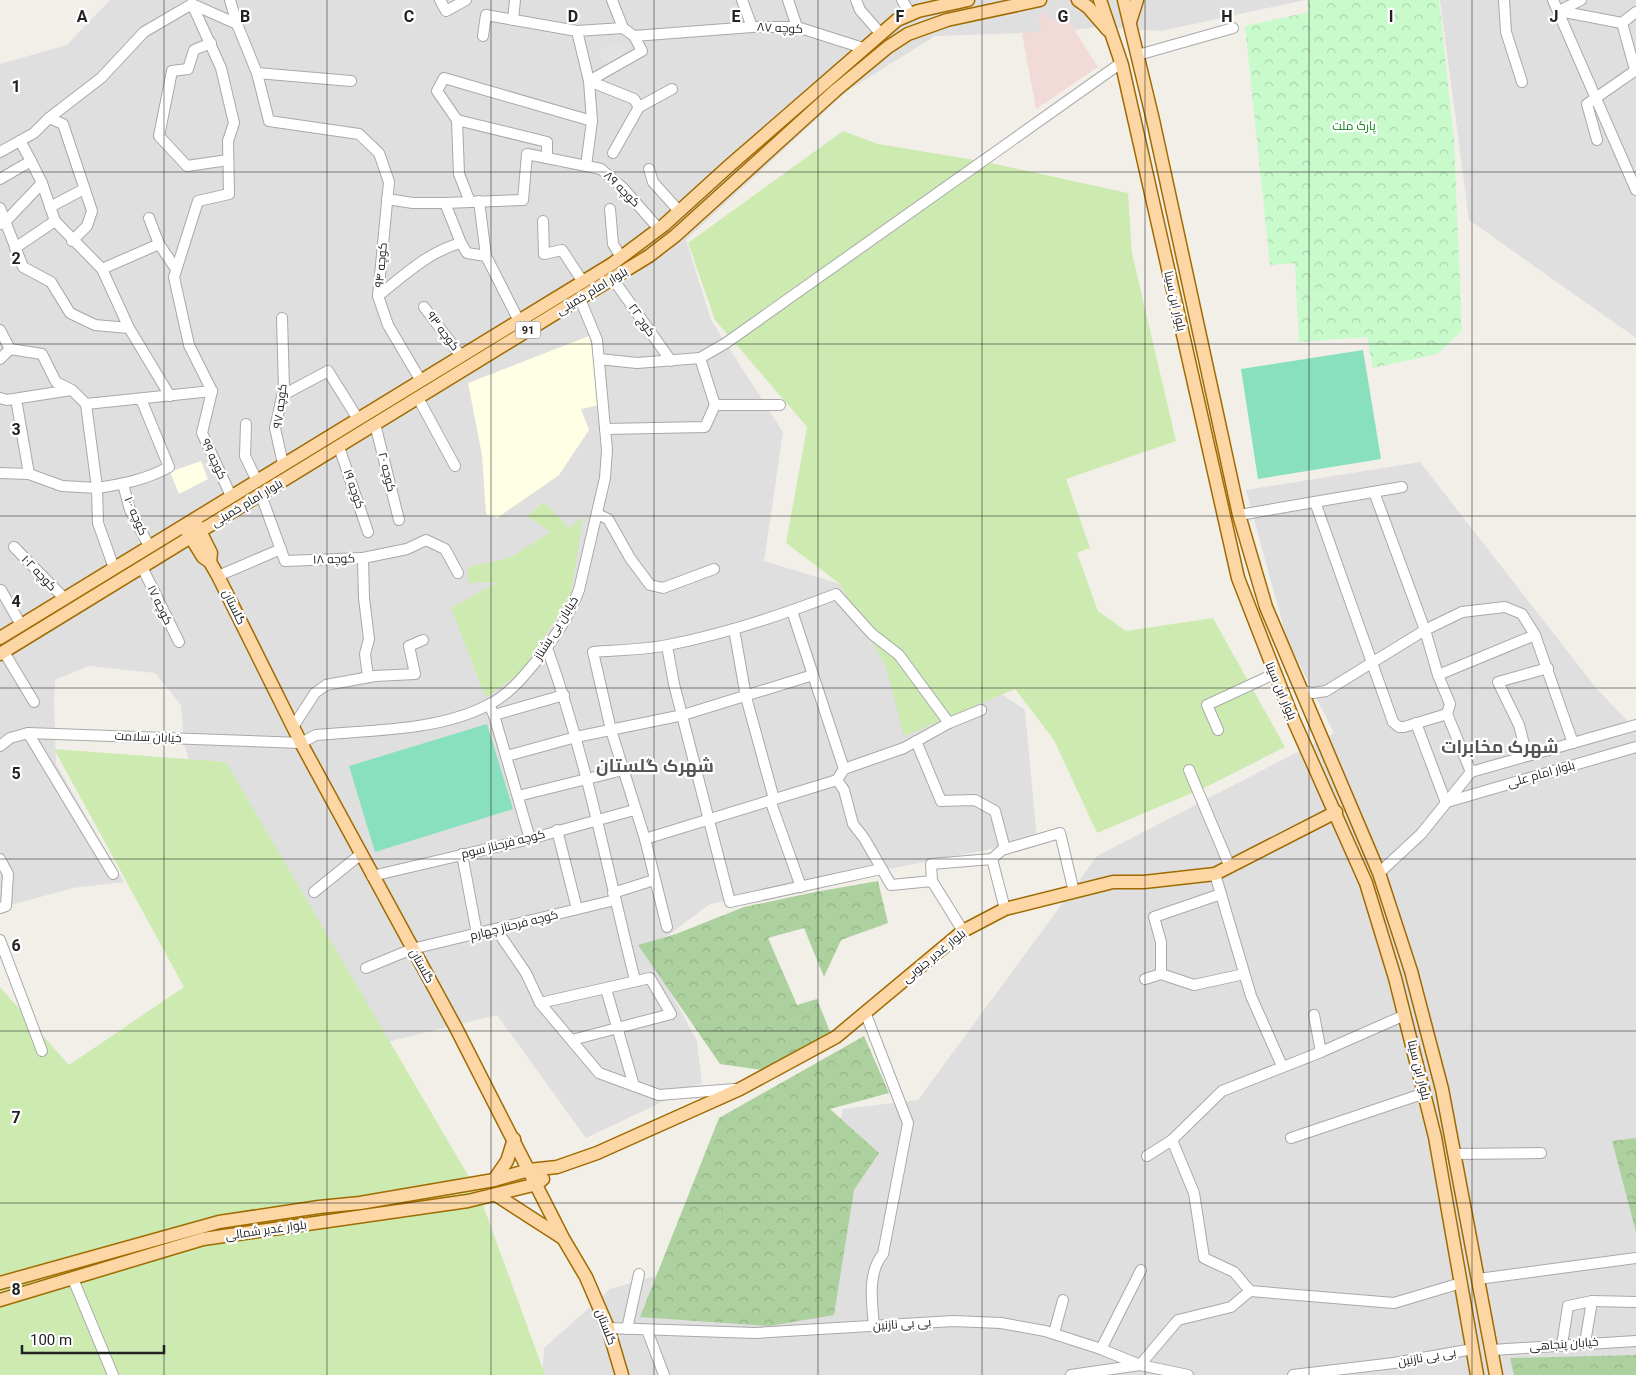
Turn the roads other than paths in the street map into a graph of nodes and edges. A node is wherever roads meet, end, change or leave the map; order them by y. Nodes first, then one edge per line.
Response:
1 (230, 0) edge
2 (440, 0) edge
3 (466, 0) edge
4 (515, 0) edge
5 (612, 0) edge
6 (742, 0) edge
7 (788, 0) edge
8 (856, 0) edge
9 (902, 0) edge
10 (968, 0) edge
11 (1040, 0) edge
12 (1078, 0) edge
13 (1100, 0) edge
14 (1124, 0) edge
15 (1137, 0) edge
16 (1504, 0) edge
17 (1553, 0) edge
18 (1581, 0) edge
19 (943, 3) edge
20 (192, 4) junction
21 (1560, 11) junction
22 (1636, 12) edge
23 (911, 15) junction
24 (513, 20) junction
25 (1130, 22) junction
26 (1622, 23) junction
27 (236, 24) junction
28 (752, 27) junction
29 (797, 27) junction
30 (623, 28) junction
31 (1233, 28) dead end
32 (577, 31) junction
33 (880, 33) junction
34 (1112, 34) junction
35 (483, 36) dead end
36 (634, 36) junction
37 (211, 43) junction
38 (863, 48) junction
39 (1138, 55) junction
40 (1121, 62) junction
41 (1635, 70) edge
42 (257, 74) junction
43 (351, 81) dead end
44 (589, 81) junction
45 (1522, 82) dead end
46 (672, 90) dead end
47 (1596, 97) junction
48 (639, 106) junction
49 (49, 118) junction
50 (457, 120) junction
51 (592, 121) junction
52 (1596, 140) dead end
53 (20, 141) junction
54 (0, 152) edge
55 (744, 152) junction
56 (613, 153) dead end
57 (547, 158) junction
58 (30, 160) junction
59 (228, 160) junction
60 (756, 164) junction
61 (586, 166) junction
62 (649, 169) dead end
63 (0, 179) edge
64 (42, 183) junction
65 (84, 190) junction
66 (1636, 190) edge
67 (387, 199) junction
68 (475, 202) junction
69 (445, 203) junction
70 (50, 207) junction
71 (0, 208) edge
72 (610, 209) dead end
73 (679, 212) junction
74 (149, 218) dead end
75 (55, 221) junction
76 (543, 221) dead end
77 (2, 223) edge
78 (659, 229) junction
79 (72, 241) junction
80 (461, 243) junction
81 (159, 244) junction
82 (16, 248) junction
83 (486, 256) junction
84 (621, 257) junction
85 (176, 268) junction
86 (102, 269) junction
87 (613, 279) junction
88 (583, 282) junction
89 (378, 296) junction
90 (580, 299) junction
91 (424, 307) dead end
92 (282, 318) dead end
93 (519, 321) junction
94 (129, 328) junction
95 (0, 330) edge
96 (10, 349) junction
97 (461, 356) junction
98 (700, 358) junction
99 (0, 359) edge
100 (599, 359) junction
101 (671, 360) junction
102 (421, 381) junction
103 (72, 390) junction
104 (212, 391) junction
105 (430, 391) junction
106 (283, 395) junction
107 (170, 396) junction
108 (0, 398) edge
109 (16, 398) junction
110 (418, 398) junction
111 (140, 399) junction
112 (86, 404) junction
113 (715, 405) junction
114 (780, 405) dead end
115 (358, 419) junction
116 (246, 424) dead end
117 (375, 424) junction
118 (605, 428) junction
119 (339, 447) junction
120 (283, 464) junction
121 (455, 466) dead end
122 (0, 473) edge
123 (29, 474) junction
124 (257, 481) junction
125 (123, 484) junction
126 (1402, 487) dead end
127 (97, 488) junction
128 (1374, 492) junction
129 (261, 494) junction
130 (231, 496) junction
131 (1315, 502) junction
132 (597, 514) junction
133 (1239, 515) junction
134 (399, 520) dead end
135 (189, 522) junction
136 (368, 532) dead end
137 (196, 535) junction
138 (150, 546) junction
139 (14, 547) dead end
140 (281, 549) junction
141 (363, 558) junction
142 (142, 567) junction
143 (114, 568) junction
144 (714, 570) dead end
145 (458, 573) dead end
146 (218, 576) junction
147 (1, 590) edge
148 (64, 598) junction
149 (792, 611) junction
150 (21, 625) junction
151 (734, 628) junction
152 (1425, 630) junction
153 (1535, 635) junction
154 (0, 638) edge
155 (423, 640) dead end
156 (179, 642) dead end
157 (667, 646) junction
158 (547, 648) junction
159 (2, 653) edge
160 (1373, 664) junction
161 (1548, 668) junction
162 (1274, 674) junction
163 (813, 675) junction
164 (1438, 675) junction
165 (368, 677) junction
166 (1301, 691) junction
167 (564, 695) junction
168 (746, 697) junction
169 (34, 702) dead end
170 (489, 705) junction
171 (981, 710) dead end
172 (1447, 714) junction
173 (494, 715) junction
174 (683, 715) junction
175 (949, 723) junction
176 (1416, 723) junction
177 (1636, 724) edge
178 (293, 727) junction
179 (611, 730) junction
180 (1218, 730) dead end
181 (28, 733) junction
182 (576, 737) junction
183 (916, 741) junction
184 (301, 743) junction
185 (1573, 743) junction
186 (0, 746) edge
187 (1636, 747) edge
188 (507, 756) junction
189 (1527, 756) junction
190 (844, 769) junction
191 (623, 770) junction
192 (1189, 770) dead end
193 (1471, 772) junction
194 (588, 778) junction
195 (837, 780) junction
196 (518, 796) junction
197 (772, 800) junction
198 (1446, 803) junction
199 (634, 810) junction
200 (1336, 812) junction
201 (709, 819) junction
202 (598, 821) junction
203 (557, 830) junction
204 (530, 839) junction
205 (645, 839) junction
206 (1005, 849) junction
207 (360, 854) junction
208 (462, 854) junction
209 (0, 859) edge
210 (992, 859) junction
211 (1230, 867) junction
212 (881, 869) junction
213 (1379, 873) junction
214 (113, 874) dead end
215 (1215, 874) junction
216 (372, 876) junction
217 (654, 880) junction
218 (932, 881) junction
219 (1366, 882) junction
220 (800, 887) junction
221 (314, 892) dead end
222 (1074, 892) junction
223 (1221, 894) junction
224 (614, 896) junction
225 (0, 908) edge
226 (577, 909) junction
227 (1005, 909) junction
228 (667, 927) dead end
229 (496, 929) junction
230 (963, 931) junction
231 (477, 934) junction
232 (0, 940) edge
233 (412, 949) junction
234 (366, 968) dead end
235 (1161, 974) junction
236 (1244, 974) junction
237 (1145, 979) dead end
238 (635, 980) junction
239 (606, 989) junction
240 (540, 1003) junction
241 (865, 1012) junction
242 (1314, 1015) dead end
243 (1405, 1015) junction
244 (618, 1029) junction
245 (572, 1040) junction
246 (42, 1051) dead end
247 (1321, 1052) junction
248 (1282, 1066) junction
249 (634, 1086) junction
250 (740, 1089) junction
251 (1425, 1093) junction
252 (1291, 1138) dead end
253 (514, 1139) junction
254 (1172, 1140) junction
255 (1541, 1153) dead end
256 (1454, 1154) junction
257 (1147, 1156) dead end
258 (556, 1167) junction
259 (529, 1170) junction
260 (494, 1180) junction
261 (537, 1184) junction
262 (496, 1195) junction
263 (563, 1238) junction
264 (1636, 1258) edge
265 (1141, 1270) dead end
266 (639, 1274) dead end
267 (73, 1279) junction
268 (1478, 1279) junction
269 (0, 1283) edge
270 (1461, 1283) junction
271 (1250, 1292) junction
272 (0, 1300) edge
273 (1063, 1300) dead end
274 (1592, 1301) junction
275 (1636, 1302) edge
276 (874, 1326) junction
277 (608, 1328) junction
278 (627, 1329) junction
279 (647, 1330) junction
280 (1054, 1334) junction
281 (1636, 1341) edge
282 (1585, 1343) junction
283 (1562, 1345) junction
284 (1101, 1349) junction
285 (1473, 1349) junction
286 (1492, 1350) junction
287 (1140, 1365) junction
288 (113, 1375) edge
289 (622, 1375) edge
290 (664, 1375) edge
291 (1071, 1375) edge
292 (1188, 1375) edge
293 (1293, 1375) edge
294 (1477, 1375) edge
295 (1496, 1375) edge

1 - 27 street
2 - 3 street
4 - 24 street
5 - 30 street
6 - 28 street
7 - 29 street
8 - 33 street
9 - 23 street
10 - 19 main road, بلوار امام خمینی / 91
11 - 60 main road, بلوار امام خمینی / 91
12 - 34 main road
13 - 34 main road, بلوار ابن سینا
14 - 25 main road, بلوار ابن سینا
15 - 25 main road
16 - 45 street
17 - 21 street
18 - 21 street
19 - 23 main road, بلوار امام خمینی / 91
20 - 27 street
20 - 37 street
20 - 49 street
21 - 26 street
21 - 47 street
22 - 26 street
23 - 33 main road, بلوار امام خمینی / 91
24 - 32 street
24 - 35 street
25 - 39 main road, بلوار ابن سینا
26 - 41 street
27 - 42 street
28 - 29 street, کوچه ۸۷
28 - 36 street, کوچه ۸۷
29 - 38 street, کوچه ۸۷
30 - 32 street
30 - 36 street
31 - 39 street
32 - 44 street
33 - 38 main road, بلوار امام خمینی / 91
34 - 40 main road, بلوار ابن سینا
36 - 44 street
37 - 59 street
37 - 59 street
38 - 55 main road, بلوار امام خمینی / 91
39 - 133 main road, بلوار ابن سینا
40 - 98 street
40 - 162 main road, بلوار ابن سینا
41 - 47 street
42 - 43 street
42 - 67 street, کوچه ۹۴
44 - 48 street
44 - 51 street
46 - 48 street
47 - 52 street
47 - 66 street
48 - 56 street
49 - 53 street
49 - 65 street
50 - 51 street
50 - 57 street
50 - 68 street
51 - 61 street
53 - 54 street
53 - 58 street
55 - 60 main road
55 - 73 main road, بلوار امام خمینی / 91
57 - 61 street, کوچه ۸۹
57 - 68 street, کوچه ۸۹
58 - 63 street
58 - 64 street
59 - 85 street
60 - 87 main road, بلوار امام خمینی / 91
61 - 78 street, کوچه ۸۹
62 - 73 street
64 - 70 street
64 - 77 street
65 - 70 street
65 - 79 street
67 - 69 street
67 - 89 street, کوچه ۹۴
68 - 69 street
68 - 83 street
69 - 80 street
70 - 75 street
71 - 77 street
72 - 84 street
73 - 78 main road, بلوار امام خمینی / 91
74 - 81 street
75 - 79 street
75 - 82 street
76 - 88 street
77 - 82 street
78 - 84 main road, بلوار امام خمینی / 91
79 - 86 street
80 - 83 street
80 - 89 street
81 - 85 street
81 - 86 street
82 - 94 street
83 - 93 street
84 - 88 main road, بلوار امام خمینی / 91
85 - 104 street
86 - 94 street
87 - 90 main road, بلوار امام خمینی / 91
87 - 101 street, کوچ ۲۲
88 - 93 main road, بلوار امام خمینی / 91
89 - 102 street, کوچه ۹۴
90 - 100 street, خیابان بی بشناز
90 - 105 main road, بلوار امام خمینی / 91
91 - 97 street, کوچه ۹۳
92 - 106 street, کوچه ۹۷
93 - 97 main road, بلوار امام خمینی / 91
94 - 107 street
95 - 96 street
96 - 99 street
96 - 103 street
97 - 102 main road, بلوار امام خمینی / 91
98 - 101 street
98 - 113 street
100 - 101 street
100 - 118 street, خیابان بی بشناز
102 - 105 main road
102 - 115 main road, بلوار امام خمینی / 91
103 - 109 street
103 - 112 street
104 - 107 street
104 - 130 street, کوچه ۹۹
105 - 110 main road, بلوار امام خمینی / 91
106 - 115 street
106 - 120 street, کوچه ۹۷
107 - 111 street
108 - 109 street
109 - 123 street
110 - 117 main road, بلوار امام خمینی / 91
110 - 121 street
111 - 112 street
111 - 125 street
112 - 127 street
113 - 114 street
113 - 118 street
115 - 120 main road, بلوار امام خمینی / 91
116 - 124 street
117 - 119 main road, بلوار امام خمینی / 91
117 - 134 street, کوچه ۲۰
118 - 132 street, خیابان بی بشناز
119 - 129 main road, بلوار امام خمینی / 91
119 - 136 street, کوچه ۱۹
120 - 124 main road, بلوار امام خمینی / 91
122 - 123 street
123 - 127 street
124 - 130 main road, بلوار امام خمینی / 91
125 - 127 street
125 - 138 street, کوچه ۱۰۰
126 - 128 street
127 - 143 street
128 - 131 street
128 - 152 street
129 - 137 main road, بلوار امام خمینی / 91
129 - 140 street
130 - 135 main road, بلوار امام خمینی / 91
131 - 133 street
131 - 160 street
132 - 144 street
132 - 158 street, خیابان بی بشناز
133 - 166 main road, بلوار ابن سینا
135 - 137 main road, گلستان
135 - 138 main road, بلوار امام خمینی / 91
137 - 142 main road, بلوار امام خمینی / 91
137 - 146 main road, گلستان
138 - 143 main road, بلوار امام خمینی / 91
139 - 148 street, کوچه ۱۰۲
140 - 141 street, کوچه ۱۸
140 - 146 street
141 - 145 street
141 - 165 street, کوچه ۱۸
142 - 156 street, کوچه ۱۷
142 - 159 main road, بلوار امام خمینی / 91
143 - 148 main road, بلوار امام خمینی / 91
146 - 178 main road, گلستان
147 - 150 street
148 - 150 main road, بلوار امام خمینی / 91
149 - 151 street
149 - 163 street
149 - 175 street
150 - 154 main road, بلوار امام خمینی / 91
151 - 157 street
151 - 168 street
152 - 153 street
152 - 160 street
152 - 164 street
153 - 161 street
153 - 164 street
155 - 165 street
157 - 174 street
157 - 179 street
158 - 167 street
158 - 170 street, خیابان بی بشناز
159 - 169 street
160 - 166 street
160 - 176 street
161 - 185 street
161 - 189 street
162 - 180 street
162 - 200 main road, بلوار ابن سینا
163 - 168 street
163 - 190 street
164 - 172 street
165 - 178 street
166 - 213 main road, بلوار ابن سینا
167 - 173 street
167 - 182 street
168 - 174 street
168 - 197 street
170 - 173 street
170 - 184 street, خیابان بی بشناز
171 - 175 street
172 - 176 street
172 - 193 street
173 - 188 street
174 - 179 street
174 - 201 street
175 - 183 street
176 - 198 street
177 - 185 street, بلوار امام علی
178 - 184 main road, گلستان
179 - 182 street
179 - 191 street
181 - 184 street, خیابان سلامت
181 - 186 street, خیابان سلامت
181 - 214 street
182 - 188 street
182 - 194 street
183 - 190 street
183 - 206 street
184 - 207 main road, گلستان
185 - 189 street, بلوار امام علی
187 - 198 street, بلوار امام علی
188 - 196 street
189 - 193 street, بلوار امام علی
190 - 195 street
191 - 194 street
191 - 199 street
192 - 211 street
193 - 198 street
194 - 196 street
194 - 202 street
195 - 197 street
195 - 212 street
196 - 204 street
197 - 201 street
197 - 220 street
198 - 213 street
199 - 202 street, کوچه فرحناز سوم
199 - 205 street
200 - 211 main road, بلوار غدیر جنوبی
200 - 219 main road, بلوار ابن سینا
201 - 205 street
201 - 220 street
202 - 203 street, کوچه فرحناز سوم
202 - 224 street
203 - 204 street, کوچه فرحناز سوم
203 - 226 street
204 - 208 street, کوچه فرحناز سوم
205 - 217 street
206 - 210 street
206 - 222 street
207 - 216 main road, گلستان
207 - 221 street
208 - 216 street, کوچه فرحناز سوم
208 - 231 street
209 - 225 street
210 - 218 street
210 - 227 street
211 - 215 main road, بلوار غدیر جنوبی
212 - 218 street
212 - 220 street
213 - 219 main road
213 - 256 main road, بلوار ابن سینا
215 - 222 main road, بلوار غدیر جنوبی
215 - 223 street
216 - 233 main road, گلستان
217 - 224 street, کوچه فرحناز چهارم
217 - 228 street
218 - 230 street
219 - 243 main road, بلوار ابن سینا
222 - 227 main road, بلوار غدیر جنوبی
223 - 235 street
223 - 236 street
224 - 226 street, کوچه فرحناز چهارم
224 - 238 street
226 - 229 street, کوچه فرحناز چهارم
227 - 230 main road, بلوار غدیر جنوبی
229 - 231 street, کوچه فرحناز چهارم
229 - 240 street
230 - 241 main road, بلوار غدیر جنوبی
231 - 233 street, کوچه فرحناز چهارم
232 - 246 street
233 - 234 street, کوچه فرحناز چهارم
233 - 253 main road, گلستان
235 - 236 street
235 - 237 street
236 - 248 street
238 - 239 street
238 - 244 street
239 - 240 street
239 - 244 street
240 - 245 street
241 - 250 main road, بلوار غدیر جنوبی
241 - 276 street
242 - 247 street
243 - 247 street
243 - 251 main road, بلوار ابن سینا
244 - 245 street
244 - 249 street
245 - 249 street
247 - 248 street
248 - 254 street
249 - 250 street
250 - 258 main road, بلوار غدیر جنوبی
251 - 252 street
251 - 270 main road, بلوار ابن سینا
253 - 259 main road, گلستان
253 - 260 main road
254 - 257 street
254 - 271 street
255 - 256 street
256 - 268 main road, بلوار ابن سینا
258 - 259 main road, بلوار غدیر جنوبی
258 - 261 main road, بلوار غدیر جنوبی
259 - 260 main road, بلوار غدیر شمالی
259 - 261 main road, گلستان
260 - 269 main road, بلوار غدیر شمالی
261 - 262 main road, بلوار غدیر شمالی
261 - 263 main road, گلستان
262 - 263 main road
262 - 267 main road, بلوار غدیر شمالی
263 - 277 main road, گلستان
264 - 268 street
265 - 284 street
266 - 278 street
267 - 272 main road, بلوار غدیر شمالی
267 - 288 street
268 - 286 main road, بلوار ابن سینا
270 - 271 street
270 - 285 main road, بلوار ابن سینا
271 - 287 street
273 - 280 street
274 - 275 street
274 - 282 street
274 - 283 street
276 - 279 street, بی بی نازنین
276 - 280 street, بی بی نازنین
277 - 278 street, بی بی نازنین
277 - 289 main road, گلستان
278 - 279 street, بی بی نازنین
279 - 290 street
280 - 284 street, بی بی نازنین
281 - 282 street, خیابان پنجاهی
282 - 283 street, خیابان پنجاهی
283 - 286 street, خیابان پنجاهی
284 - 287 street, بی بی نازنین
285 - 293 street, بی بی نازنین
285 - 294 main road, بلوار ابن سینا
286 - 295 main road, بلوار ابن سینا
287 - 291 street
287 - 292 street, بی بی نازنین

